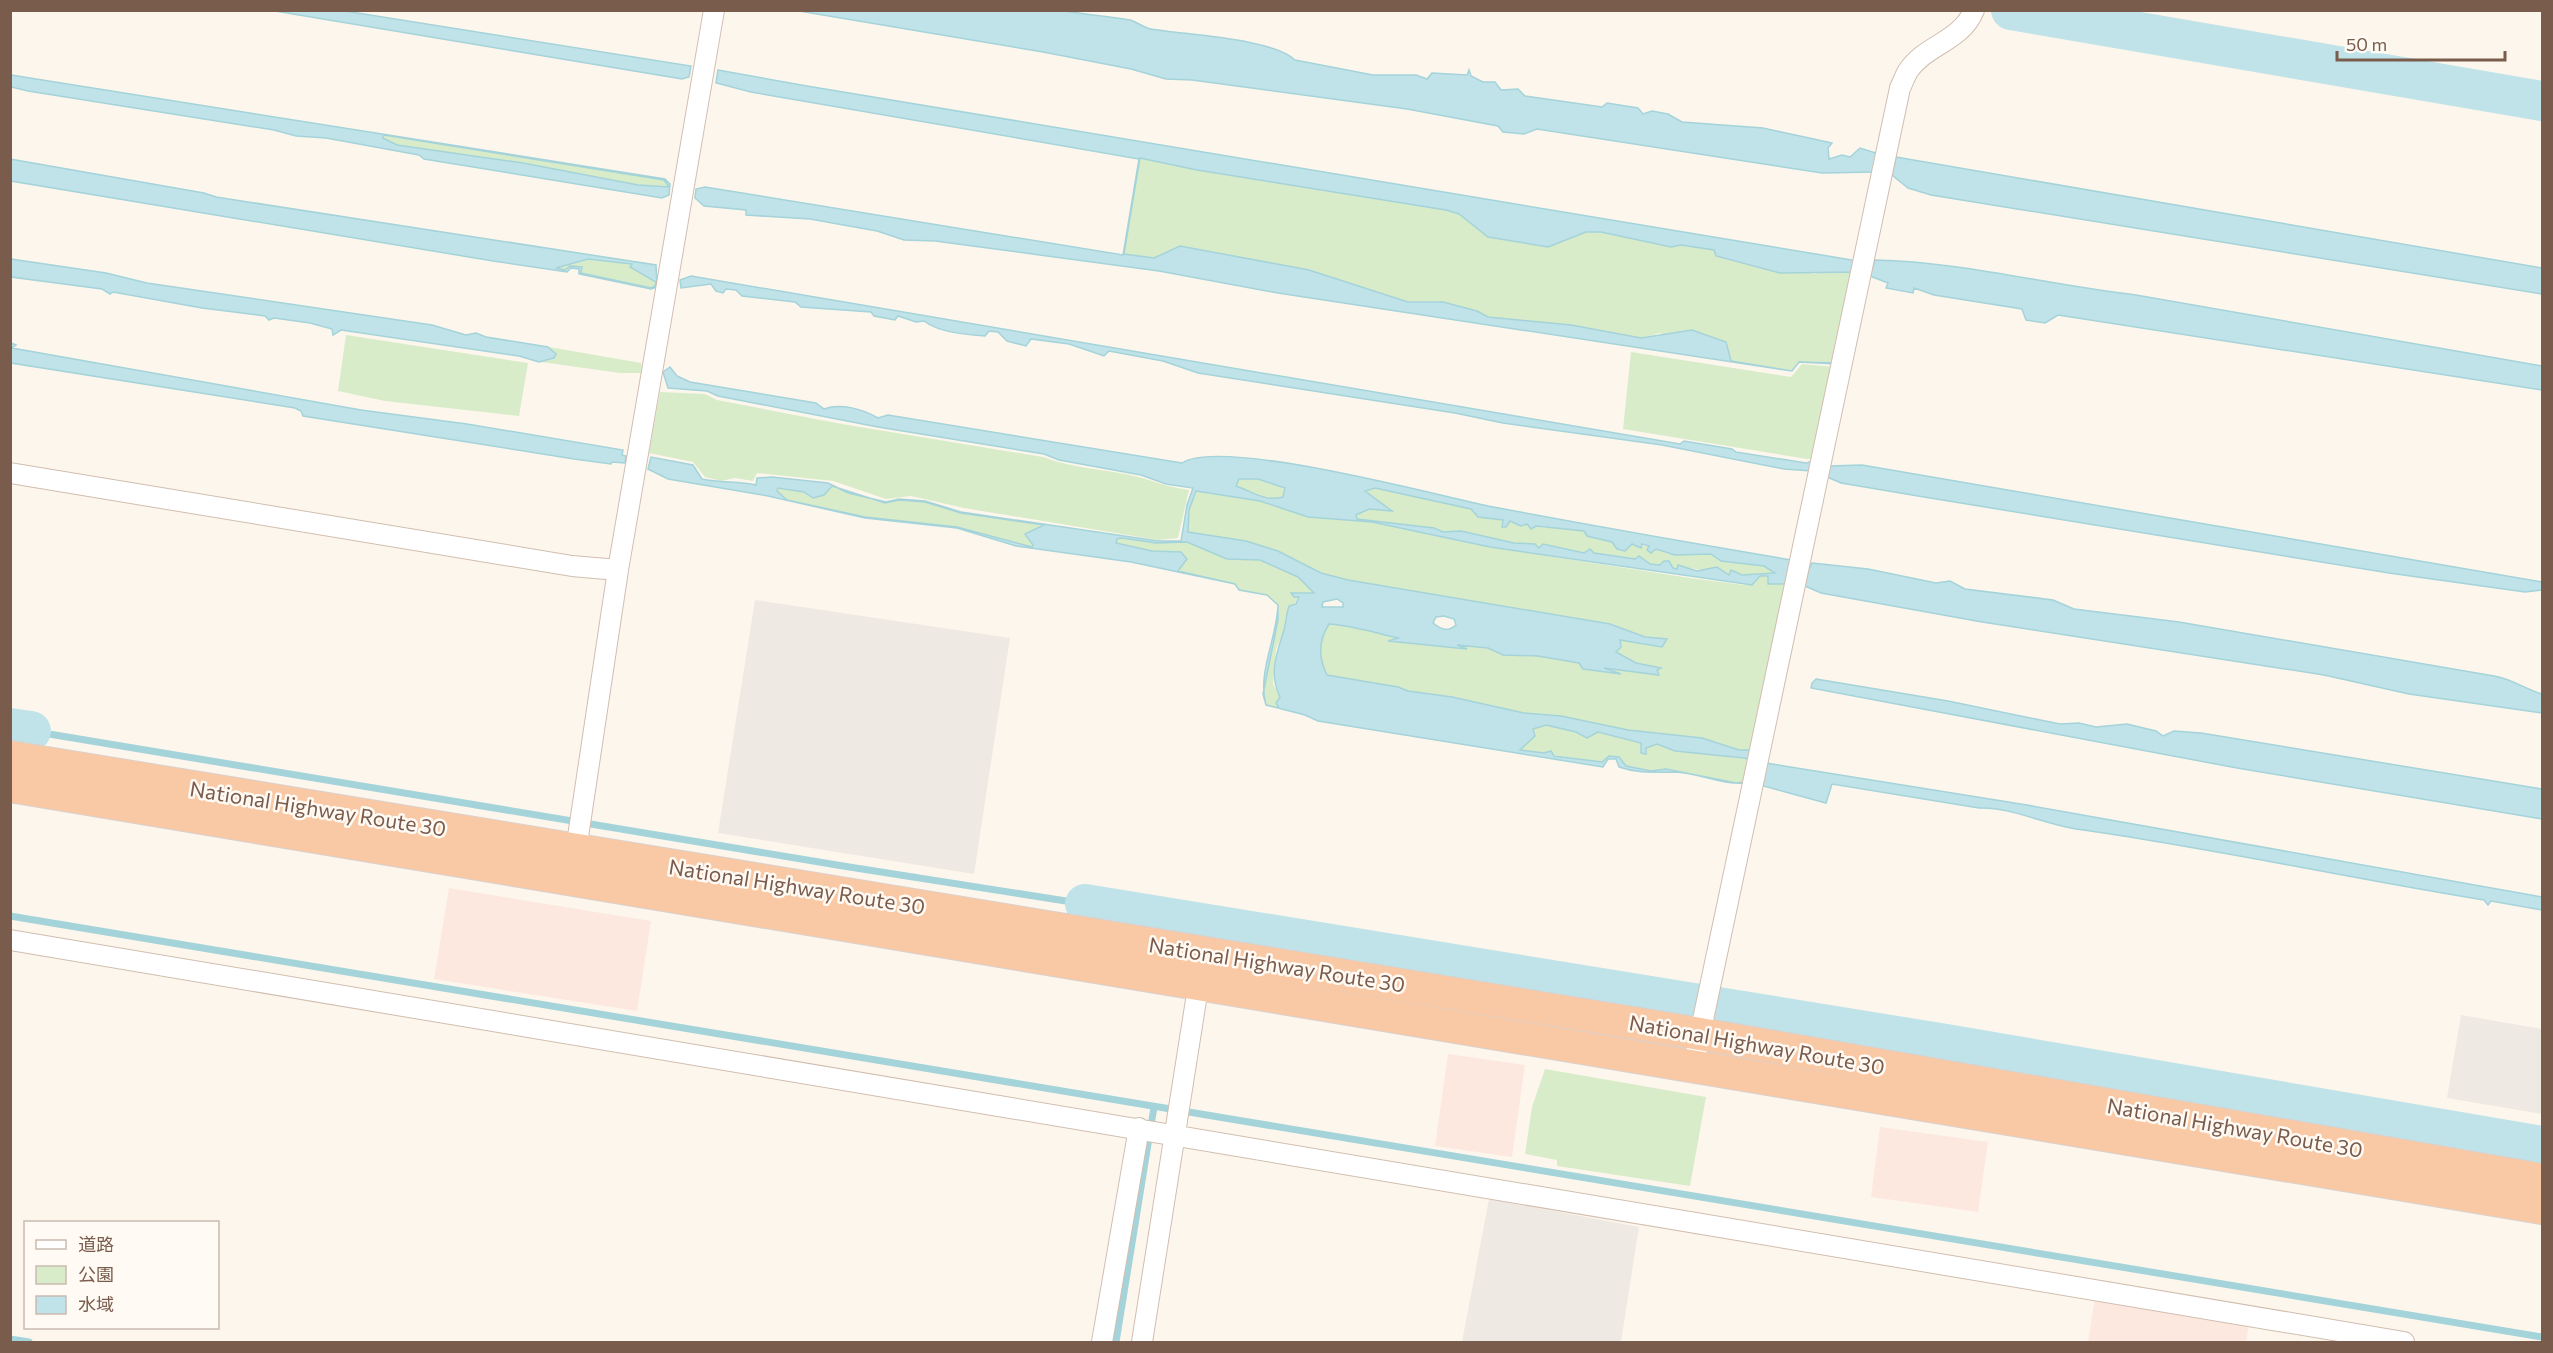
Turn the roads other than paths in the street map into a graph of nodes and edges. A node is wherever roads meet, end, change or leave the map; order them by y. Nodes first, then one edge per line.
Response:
1 (714, 10) edge
2 (1973, 11) edge
3 (10, 473) edge
4 (618, 570) junction
5 (10, 757) edge
6 (10, 786) edge
7 (577, 844) junction
8 (10, 940) edge
9 (1206, 952) junction
10 (1197, 985) junction
11 (1701, 1026) junction
12 (1693, 1067) junction
13 (1164, 1125) junction
14 (2542, 1180) edge
15 (2542, 1208) edge
16 (1102, 1342) edge
17 (1142, 1342) edge
18 (2403, 1342) edge

1 - 4 street
2 - 11 street
3 - 4 street
4 - 7 street
5 - 7 highway, National Highway Route 30
6 - 10 highway, National Highway Route 30
7 - 9 highway, National Highway Route 30
8 - 13 street
9 - 10 street
9 - 11 highway, National Highway Route 30
10 - 12 highway, National Highway Route 30
10 - 13 street
11 - 12 street
11 - 14 highway, National Highway Route 30
12 - 15 highway, National Highway Route 30
13 - 16 street
13 - 17 street
13 - 18 street

